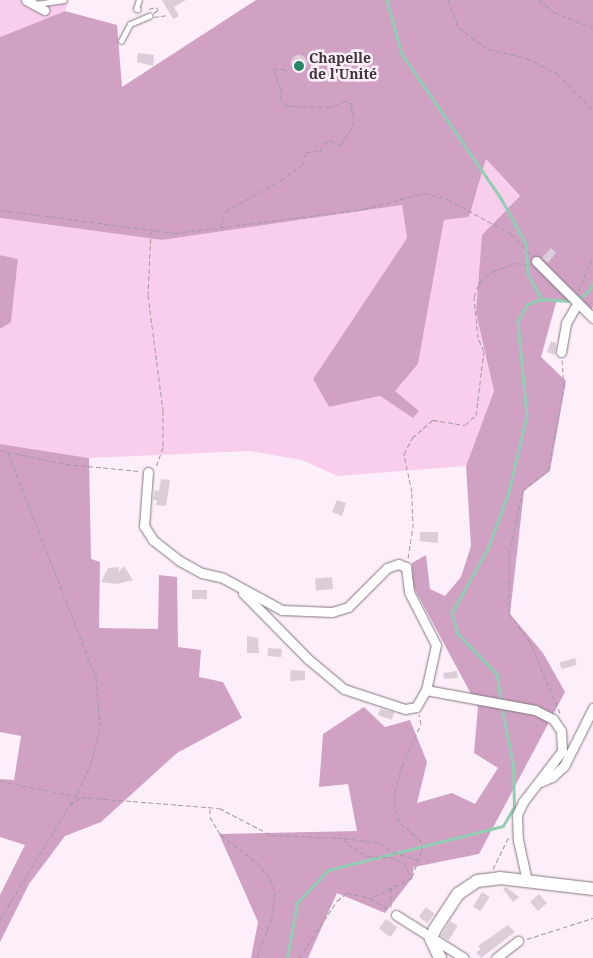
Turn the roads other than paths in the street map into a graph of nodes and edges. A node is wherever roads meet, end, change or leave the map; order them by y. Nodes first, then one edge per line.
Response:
1 (64, 0) edge
2 (139, 0) edge
3 (30, 2) edge
4 (44, 10) dead end
5 (138, 10) dead end
6 (149, 16) dead end
7 (121, 41) dead end
8 (533, 263) road end
9 (575, 302) junction
10 (593, 318) edge
11 (561, 352) road end
12 (148, 472) road end
13 (238, 587) junction
14 (426, 690) junction
15 (593, 708) edge
16 (539, 782) junction
17 (528, 882) junction
18 (593, 889) edge
19 (394, 914) road end
20 (431, 939) junction
21 (518, 941) road end
22 (440, 958) edge
23 (464, 958) edge
24 (496, 958) edge

1 - 3 lane
2 - 5 lane
3 - 4 street
6 - 7 lane
8 - 9 street
9 - 10 street
9 - 11 street
12 - 13 street
13 - 14 street
13 - 14 street
14 - 16 street
15 - 16 street
16 - 17 street
17 - 18 street
17 - 20 street
19 - 20 street
20 - 22 street
20 - 23 street
21 - 24 street

